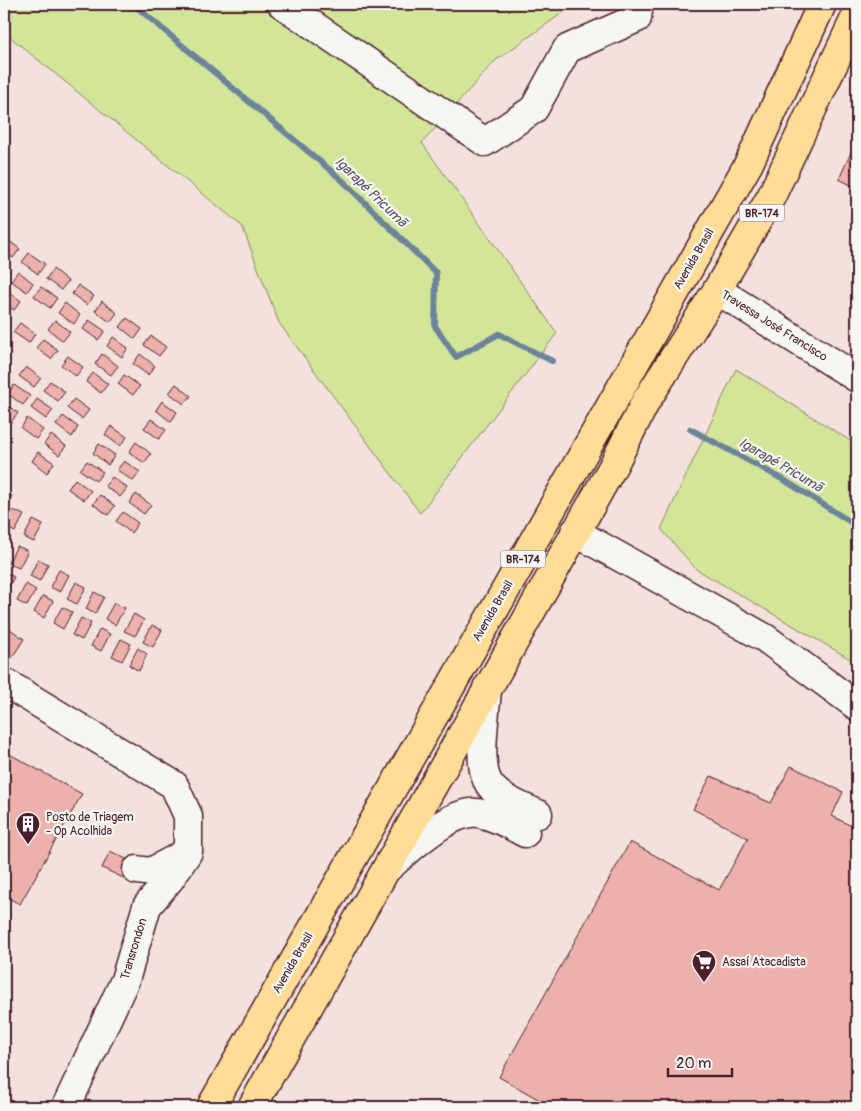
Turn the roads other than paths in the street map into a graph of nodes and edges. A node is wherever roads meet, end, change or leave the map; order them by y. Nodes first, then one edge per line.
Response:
1 (282, 4) edge
2 (639, 4) edge
3 (822, 4) edge
4 (857, 14) edge
5 (717, 290) junction
6 (857, 378) edge
7 (575, 532) junction
8 (4, 682) edge
9 (487, 688) junction
10 (857, 706) edge
11 (188, 852) junction
12 (138, 870) dead end
13 (384, 871) junction
14 (66, 1107) edge
15 (211, 1107) edge
16 (252, 1107) edge

1 - 2 street
3 - 15 highway, Avenida Brasil / BR-174
4 - 5 highway, BR-174
5 - 6 street, Travessa José Francisco
5 - 7 highway, BR-174
7 - 9 highway, BR-174
7 - 10 street
8 - 11 street
9 - 13 highway, BR-174
9 - 13 street
11 - 12 street
11 - 14 street, Transrondon
13 - 16 highway, BR-174

